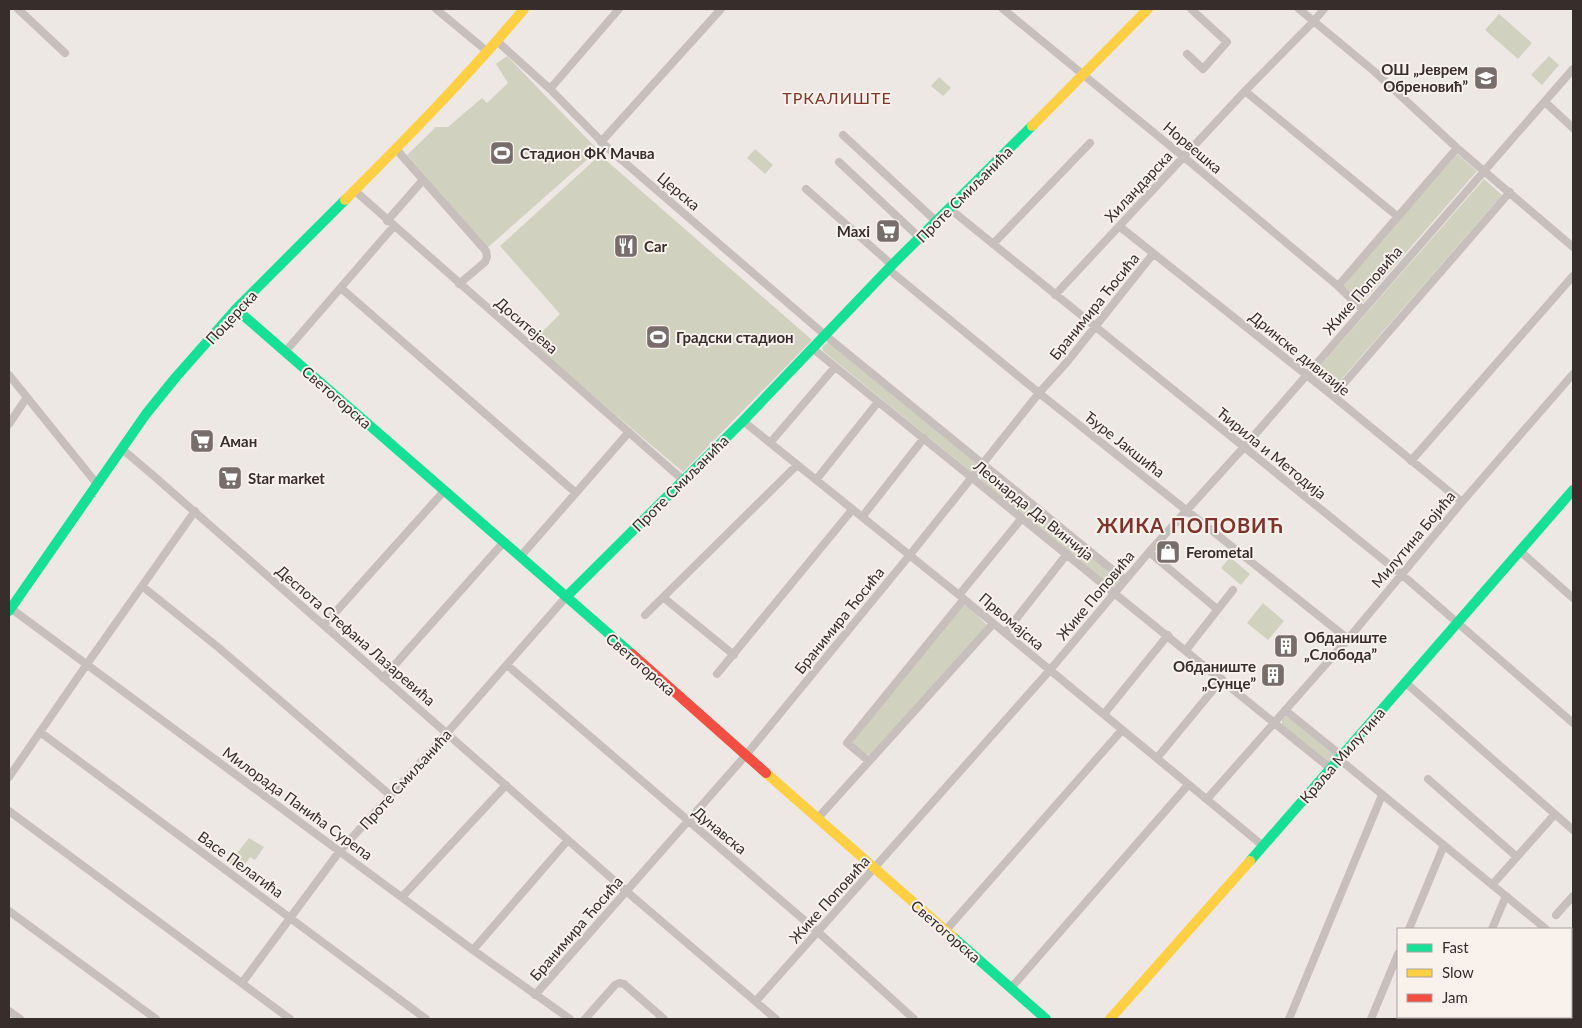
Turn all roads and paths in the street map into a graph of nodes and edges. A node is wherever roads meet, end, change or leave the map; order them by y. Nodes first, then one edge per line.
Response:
1 (18, 9) edge
2 (436, 9) edge
3 (524, 9) edge
4 (619, 9) edge
5 (721, 9) edge
6 (1003, 9) edge
7 (1148, 9) edge
8 (1191, 9) edge
9 (1299, 9) edge
10 (1324, 9) edge
11 (1313, 22) junction
12 (498, 42) junction
13 (488, 52) junction
14 (65, 53) dead end
15 (1187, 54) dead end
16 (1573, 70) edge
17 (1083, 75) junction
18 (550, 89) junction
19 (1245, 91) junction
20 (1545, 102) junction
21 (1573, 128) edge
22 (843, 135) dead end
23 (601, 142) junction
24 (1090, 143) dead end
25 (1457, 148) junction
26 (396, 149) junction
27 (1184, 157) junction
28 (838, 162) dead end
29 (1484, 171) junction
30 (423, 180) junction
31 (806, 189) dead end
32 (354, 190) junction
33 (1510, 192) junction
34 (950, 209) junction
35 (1397, 216) junction
36 (388, 221) junction
37 (937, 222) junction
38 (394, 226) junction
39 (1119, 226) junction
40 (920, 238) junction
41 (993, 244) junction
42 (1573, 247) edge
43 (1153, 254) junction
44 (890, 267) junction
45 (1573, 276) edge
46 (459, 284) junction
47 (1338, 286) junction
48 (341, 288) junction
49 (1055, 295) junction
50 (236, 309) junction
51 (1363, 310) junction
52 (1094, 326) junction
53 (825, 335) junction
54 (812, 348) junction
55 (285, 352) junction
56 (835, 367) junction
57 (1573, 374) edge
58 (9, 375) edge
59 (1306, 375) junction
60 (1039, 393) junction
61 (1333, 396) junction
62 (27, 397) junction
63 (878, 402) junction
64 (743, 421) junction
65 (9, 424) edge
66 (629, 432) junction
67 (924, 438) junction
68 (770, 443) junction
69 (1244, 448) junction
70 (122, 449) junction
71 (1412, 461) junction
72 (983, 464) junction
73 (797, 465) junction
74 (972, 477) junction
75 (683, 480) junction
76 (816, 480) junction
77 (97, 484) junction
78 (445, 490) junction
79 (1573, 490) edge
80 (576, 493) junction
81 (1462, 502) junction
82 (852, 510) junction
83 (195, 511) junction
84 (1186, 511) junction
85 (862, 517) junction
86 (1022, 518) junction
87 (503, 543) junction
88 (1520, 551) junction
89 (1148, 552) junction
90 (1067, 554) junction
91 (910, 556) junction
92 (520, 557) junction
93 (1400, 574) junction
94 (1125, 580) junction
95 (142, 586) junction
96 (1233, 590) dead end
97 (1114, 593) junction
98 (962, 597) junction
99 (566, 598) junction
100 (664, 598) junction
101 (1573, 598) edge
102 (9, 609) edge
103 (1217, 609) junction
104 (645, 615) dead end
105 (1457, 623) junction
106 (993, 624) junction
107 (324, 625) junction
108 (1005, 633) junction
109 (1168, 635) junction
110 (1348, 639) junction
111 (1186, 650) junction
112 (734, 655) junction
113 (86, 664) junction
114 (507, 665) junction
115 (1050, 670) junction
116 (717, 674) dead end
117 (383, 678) junction
118 (1222, 679) junction
119 (1406, 683) junction
120 (1285, 710) junction
121 (1104, 714) junction
122 (47, 720) junction
123 (1275, 722) junction
124 (1573, 723) edge
125 (1122, 730) junction
126 (40, 732) junction
127 (447, 733) junction
128 (47, 737) junction
129 (34, 740) junction
130 (746, 755) junction
131 (1341, 757) junction
132 (1157, 758) junction
133 (869, 761) junction
134 (1331, 768) junction
135 (9, 776) edge
136 (1428, 779) dead end
137 (506, 785) junction
138 (1188, 785) junction
139 (1382, 794) junction
140 (390, 795) junction
141 (1207, 799) junction
142 (9, 811) edge
143 (1555, 814) junction
144 (817, 819) junction
145 (688, 820) junction
146 (1573, 830) edge
147 (568, 840) junction
148 (1262, 845) junction
149 (1444, 845) junction
150 (339, 852) junction
151 (1517, 857) junction
152 (874, 869) junction
153 (1492, 885) junction
154 (626, 891) junction
155 (1506, 896) junction
156 (1573, 896) edge
157 (402, 897) junction
158 (9, 911) edge
159 (1556, 915) dead end
160 (289, 917) junction
161 (1409, 928) edge
162 (1492, 928) edge
163 (1545, 928) edge
164 (946, 930) junction
165 (818, 932) junction
166 (473, 950) junction
167 (1397, 956) edge
168 (242, 983) junction
169 (1011, 988) junction
170 (535, 995) junction
171 (756, 1002) junction
172 (9, 1011) edge
173 (20, 1019) edge
174 (156, 1019) edge
175 (290, 1019) edge
176 (426, 1019) edge
177 (570, 1019) edge
178 (585, 1019) edge
179 (664, 1019) edge
180 (776, 1019) edge
181 (914, 1019) edge
182 (1046, 1019) edge
183 (1110, 1019) edge
184 (1289, 1019) edge
185 (1371, 1019) edge

1 - 14 street
2 - 13 street
3 - 12 street, Поцерска
4 - 18 street
5 - 23 street
6 - 17 street, Норвешка
7 - 17 street, Проте Смиљанића
8 - 15 street
9 - 11 street
10 - 11 street, Хиландарска
11 - 19 street, Хиландарска
11 - 25 street
12 - 13 street, Поцерска
12 - 18 street, Церска
13 - 26 street, Поцерска
16 - 20 street, Жике Поповића
17 - 27 street, Норвешка
17 - 34 street, Проте Смиљанића
18 - 23 street, Церска
19 - 27 street, Хиландарска
19 - 35 street
20 - 21 street
20 - 29 street, Жике Поповића
22 - 37 street
23 - 53 street, Церска
24 - 41 street
25 - 29 street
25 - 35 street
26 - 30 street
26 - 32 street, Поцерска
27 - 39 street, Хиландарска
27 - 47 street, Норвешка
28 - 40 street
29 - 33 street
29 - 51 street, Жике Поповића
30 - 36 street
30 - 46 street
31 - 44 street, Ђуре Јакшића
32 - 36 street, Доситејева
32 - 50 street, Поцерска
33 - 42 street
33 - 61 street
34 - 37 street, Проте Смиљанића
34 - 41 street, Ћирила и Методија
35 - 47 street
36 - 38 street, Доситејева
37 - 40 street, Проте Смиљанића
38 - 46 street, Доситејева
38 - 48 street
39 - 43 street, Дринске дивизије
39 - 49 street, Хиландарска
40 - 44 street, Проте Смиљанића
41 - 49 street, Ћирила и Методија
43 - 52 street, Бранимира Ћосића
43 - 59 street, Дринске дивизије
44 - 53 street, Проте Смиљанића
44 - 60 street, Ђуре Јакшића
45 - 71 street
46 - 66 street, Доситејева
47 - 51 street, Норвешка
48 - 55 street
48 - 80 street
49 - 52 street, Ћирила и Методија
50 - 55 street, Светогорска
50 - 70 street, Поцерска
51 - 59 street, Жике Поповића
52 - 60 street, Бранимира Ћосића
52 - 69 street, Ћирила и Методија
53 - 54 street, Проте Смиљанића
53 - 72 street, Леонарда Да Винчија
54 - 56 street, Леонарда Да Винчија
54 - 64 street, Проте Смиљанића
55 - 78 street, Светогорска
56 - 63 street, Леонарда Да Винчија
56 - 68 street
57 - 81 street, Милутина Бојића
58 - 62 street
59 - 61 street, Дринске дивизије
59 - 69 street, Жике Поповића
60 - 72 street, Бранимира Ћосића
60 - 84 street, Ђуре Јакшића
61 - 71 street, Дринске дивизије
62 - 65 street
62 - 77 street
63 - 67 street, Леонарда Да Винчија
63 - 76 street
64 - 68 street, Првомајска
64 - 75 street, Проте Смиљанића
66 - 75 street, Доситејева
66 - 80 street
67 - 74 street, Леонарда Да Винчија
67 - 85 street
68 - 73 street, Првомајска
69 - 84 street, Жике Поповића
69 - 93 street, Ћирила и Методија
70 - 77 street, Поцерска
70 - 83 street, Деспота Стефана Лазаревића
71 - 81 street, Дринске дивизије
72 - 74 street, Бранимира Ћосића
72 - 94 street, Леонарда Да Винчија
73 - 76 street, Првомајска
73 - 100 street
74 - 86 street, Леонарда Да Винчија
74 - 91 street, Бранимира Ћосића
75 - 99 street, Проте Смиљанића
76 - 82 street, Првомајска
77 - 102 street, Поцерска
78 - 87 street, Светогорска
78 - 107 street
79 - 88 street, Краља Милутина
80 - 92 street
81 - 93 street, Милутина Бојића
82 - 85 street, Првомајска
82 - 112 street
83 - 95 street
83 - 107 street, Деспота Стефана Лазаревића
84 - 89 street, Жике Поповића
84 - 110 street, Ђуре Јакшића
85 - 91 street, Првомајска
86 - 90 street, Леонарда Да Винчија
86 - 98 street
87 - 92 street, Светогорска
87 - 117 street
88 - 101 street
88 - 105 street, Краља Милутина
89 - 94 street, Жике Поповића
89 - 103 street
90 - 97 street, Леонарда Да Винчија
90 - 108 street
91 - 98 street, Првомајска
91 - 130 street, Бранимира Ћосића
92 - 99 street, Светогорска
93 - 105 street, Ћирила и Методија
93 - 110 street, Милутина Бојића
94 - 97 street, Жике Поповића
95 - 113 street
95 - 140 street
96 - 103 street
97 - 109 street, Леонарда Да Винчија
97 - 115 street, Жике Поповића
98 - 106 street, Првомајска
98 - 133 street
99 - 114 street, Проте Смиљанића
99 - 130 street, Светогорска
100 - 104 street
100 - 112 street
102 - 113 street, Милорада Панића Сурепа
103 - 111 street
105 - 119 street, Краља Милутина
105 - 124 street, Ћирила и Методија
106 - 108 street, Првомајска
106 - 133 street
107 - 117 street, Деспота Стефана Лазаревића
108 - 115 street, Првомајска
109 - 111 street, Леонарда Да Винчија
109 - 121 street
110 - 120 street, Милутина Бојића
111 - 118 street, Леонарда Да Винчија
112 - 116 street
113 - 122 street
113 - 150 street, Милорада Панића Сурепа
114 - 127 street, Проте Смиљанића
114 - 145 street, Дунавска
115 - 121 street, Првомајска
115 - 152 street, Жике Поповића
117 - 127 street, Деспота Стефана Лазаревића
118 - 123 street, Леонарда Да Винчија
118 - 132 street
119 - 131 street, Краља Милутина
119 - 143 street
120 - 123 street, Милутина Бојића
120 - 131 street
121 - 125 street, Првомајска
122 - 126 street
122 - 128 street
123 - 134 street, Леонарда Да Винчија
123 - 141 street, Милутина Бојића
125 - 132 street, Првомајска
125 - 164 street
126 - 128 street, Васе Пелагића
126 - 129 street
127 - 137 street, Деспота Стефана Лазаревића
127 - 140 street, Проте Смиљанића
128 - 129 street
128 - 160 street, Васе Пелагића
129 - 135 street
130 - 144 street, Светогорска
130 - 145 street, Бранимира Ћосића
131 - 134 street, Краља Милутина
131 - 139 street
132 - 138 street, Првомајска
133 - 144 street
134 - 148 street, Краља Милутина
136 - 151 street
137 - 147 street, Деспота Стефана Лазаревића
137 - 157 street
138 - 141 street, Првомајска
138 - 169 street
139 - 149 street
139 - 184 street
140 - 150 street, Проте Смиљанића
141 - 148 street, Првомајска
142 - 168 street
143 - 146 street
143 - 151 street
144 - 152 street, Светогорска
145 - 154 street, Бранимира Ћосића
145 - 165 street, Дунавска
147 - 154 street, Деспота Стефана Лазаревића
147 - 166 street
148 - 183 street, Краља Милутина
149 - 153 street
149 - 161 street
150 - 157 street, Милорада Панића Сурепа
150 - 160 street, Проте Смиљанића
151 - 153 street
152 - 164 street, Светогорска
152 - 165 street, Жике Поповића
153 - 155 street
154 - 170 street, Бранимира Ћосића
154 - 171 street, Деспота Стефана Лазаревића
155 - 162 street
155 - 163 street
156 - 159 street
157 - 166 street, Милорада Панића Сурепа
158 - 174 street
160 - 168 street, Проте Смиљанића
160 - 176 street, Васе Пелагића
164 - 169 street, Светогорска
165 - 171 street, Жике Поповића
165 - 181 street, Дунавска
166 - 170 street, Милорада Панића Сурепа
167 - 185 street
168 - 175 street
169 - 182 street, Светогорска
170 - 177 street, Милорада Панића Сурепа
171 - 180 street, Деспота Стефана Лазаревића
172 - 173 street
178 - 179 street

